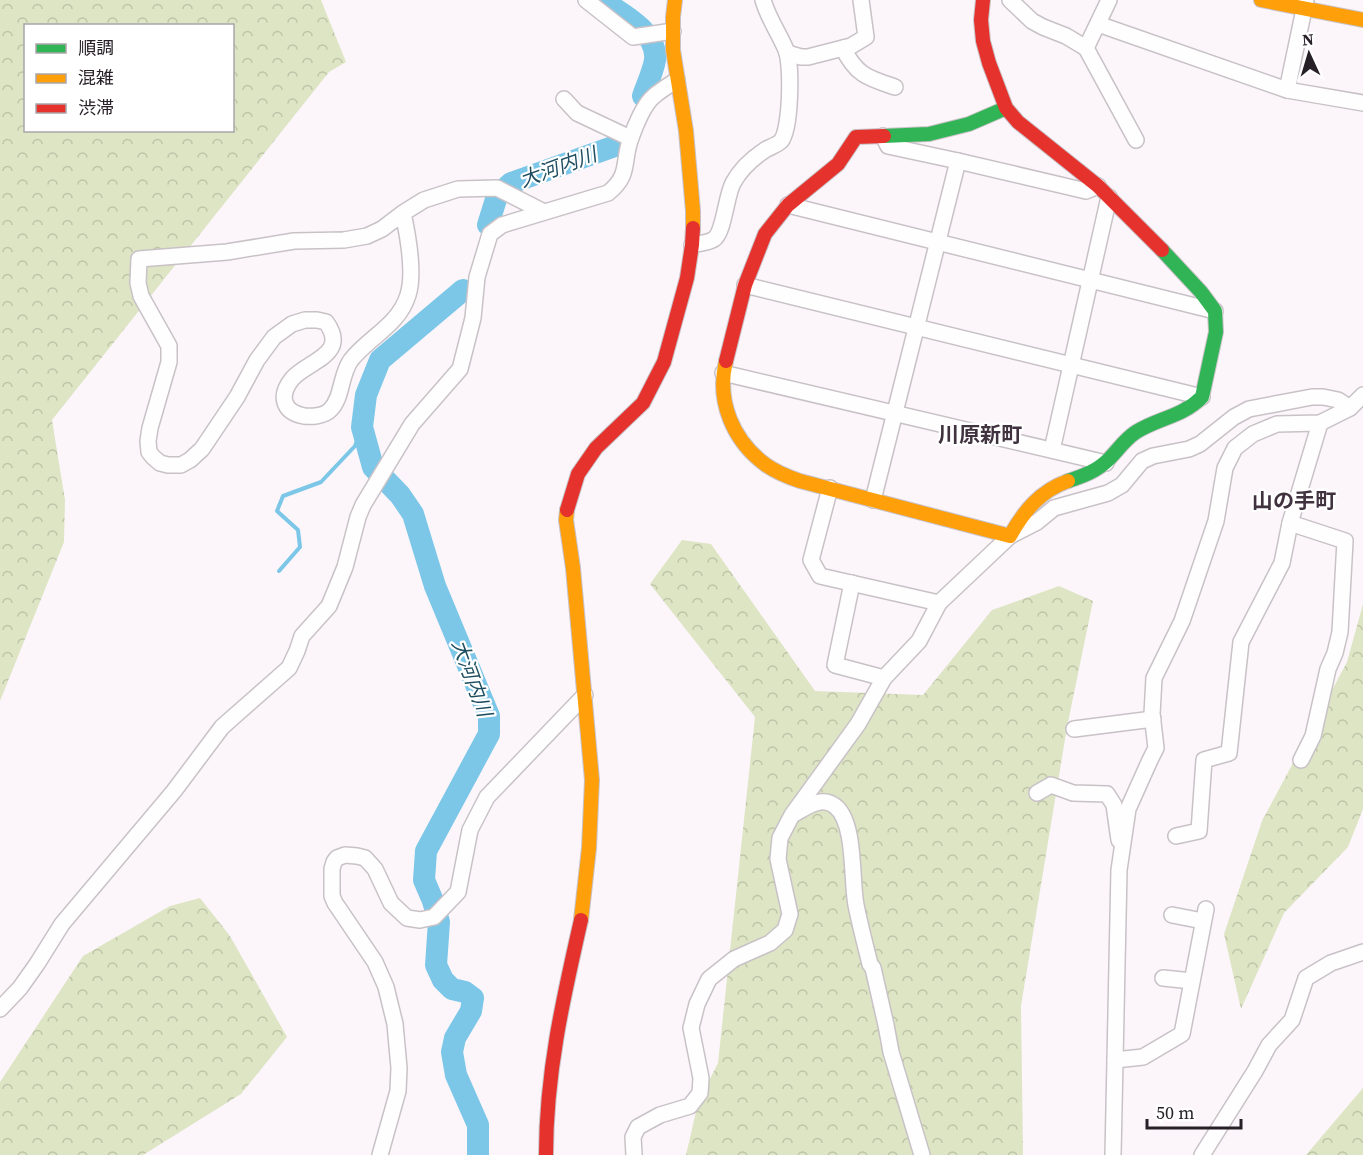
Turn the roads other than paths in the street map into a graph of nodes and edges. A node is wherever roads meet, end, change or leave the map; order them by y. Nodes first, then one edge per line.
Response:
1 (586, 0) edge
2 (675, 0) edge
3 (763, 0) edge
4 (861, 0) edge
5 (983, 0) edge
6 (1010, 0) edge
7 (1109, 0) edge
8 (1261, 0) edge
9 (1306, 5) edge
10 (1363, 20) edge
11 (1098, 24) junction
12 (673, 31) junction
13 (843, 48) junction
14 (1086, 48) junction
15 (787, 52) junction
16 (677, 80) junction
17 (895, 87) dead end
18 (1287, 90) junction
19 (564, 99) dead end
20 (1363, 103) edge
21 (1006, 108) junction
22 (883, 136) junction
23 (630, 138) junction
24 (1136, 141) dead end
25 (958, 161) junction
26 (1104, 191) junction
27 (788, 205) junction
28 (544, 212) junction
29 (404, 213) junction
30 (938, 242) junction
31 (692, 245) junction
32 (1090, 280) junction
33 (745, 285) junction
34 (1215, 311) junction
35 (916, 327) junction
36 (1072, 365) junction
37 (723, 373) junction
38 (1363, 396) edge
39 (1202, 397) junction
40 (1350, 408) junction
41 (895, 413) junction
42 (1320, 423) junction
43 (1053, 450) junction
44 (1106, 463) junction
45 (830, 488) junction
46 (873, 500) junction
47 (1290, 523) junction
48 (1010, 536) junction
49 (852, 583) junction
50 (939, 603) junction
51 (884, 678) junction
52 (585, 695) junction
53 (1153, 719) junction
54 (1074, 729) dead end
55 (1301, 760) dead end
56 (1037, 793) dead end
57 (792, 815) junction
58 (1176, 836) dead end
59 (1121, 855) junction
60 (1172, 915) dead end
61 (1363, 952) edge
62 (1163, 978) dead end
63 (1192, 981) junction
64 (0, 1009) edge
65 (1115, 1060) junction
66 (380, 1155) edge
67 (546, 1155) edge
68 (634, 1155) edge
69 (922, 1155) edge
70 (1113, 1155) edge
71 (1202, 1155) edge

1 - 12 street
2 - 12 street
3 - 15 street
4 - 13 street
5 - 21 street
6 - 14 street
7 - 11 street
8 - 9 street
9 - 10 street
9 - 18 street
11 - 14 street
11 - 18 street
12 - 16 street
13 - 15 street
13 - 17 street
14 - 24 street
15 - 31 street
16 - 23 street
16 - 31 street
18 - 20 street
19 - 23 street
21 - 22 street
21 - 26 street
22 - 25 street
22 - 27 street
23 - 28 street
25 - 26 street
25 - 30 street
26 - 32 street
26 - 34 street
27 - 30 street
27 - 33 street
28 - 29 street
28 - 64 street
29 - 29 street
30 - 32 street
30 - 35 street
31 - 52 street
32 - 34 street
32 - 36 street
33 - 35 street
33 - 37 street
34 - 39 street
35 - 36 street
35 - 41 street
36 - 39 street
36 - 43 street
37 - 41 street
37 - 45 street
38 - 40 street
39 - 44 street
40 - 42 street
40 - 48 street
41 - 43 street
41 - 46 street
42 - 47 street
42 - 53 street
43 - 44 street
44 - 48 street
45 - 46 street
45 - 49 street
46 - 48 street
47 - 55 street
47 - 58 street
48 - 50 street
49 - 50 street
49 - 51 street
50 - 51 street
51 - 57 street
52 - 66 street
52 - 67 street
53 - 54 street
53 - 59 street
56 - 59 street
57 - 68 street
57 - 69 street
59 - 65 street
60 - 63 street
61 - 71 street
62 - 63 street
63 - 65 street
65 - 70 street

